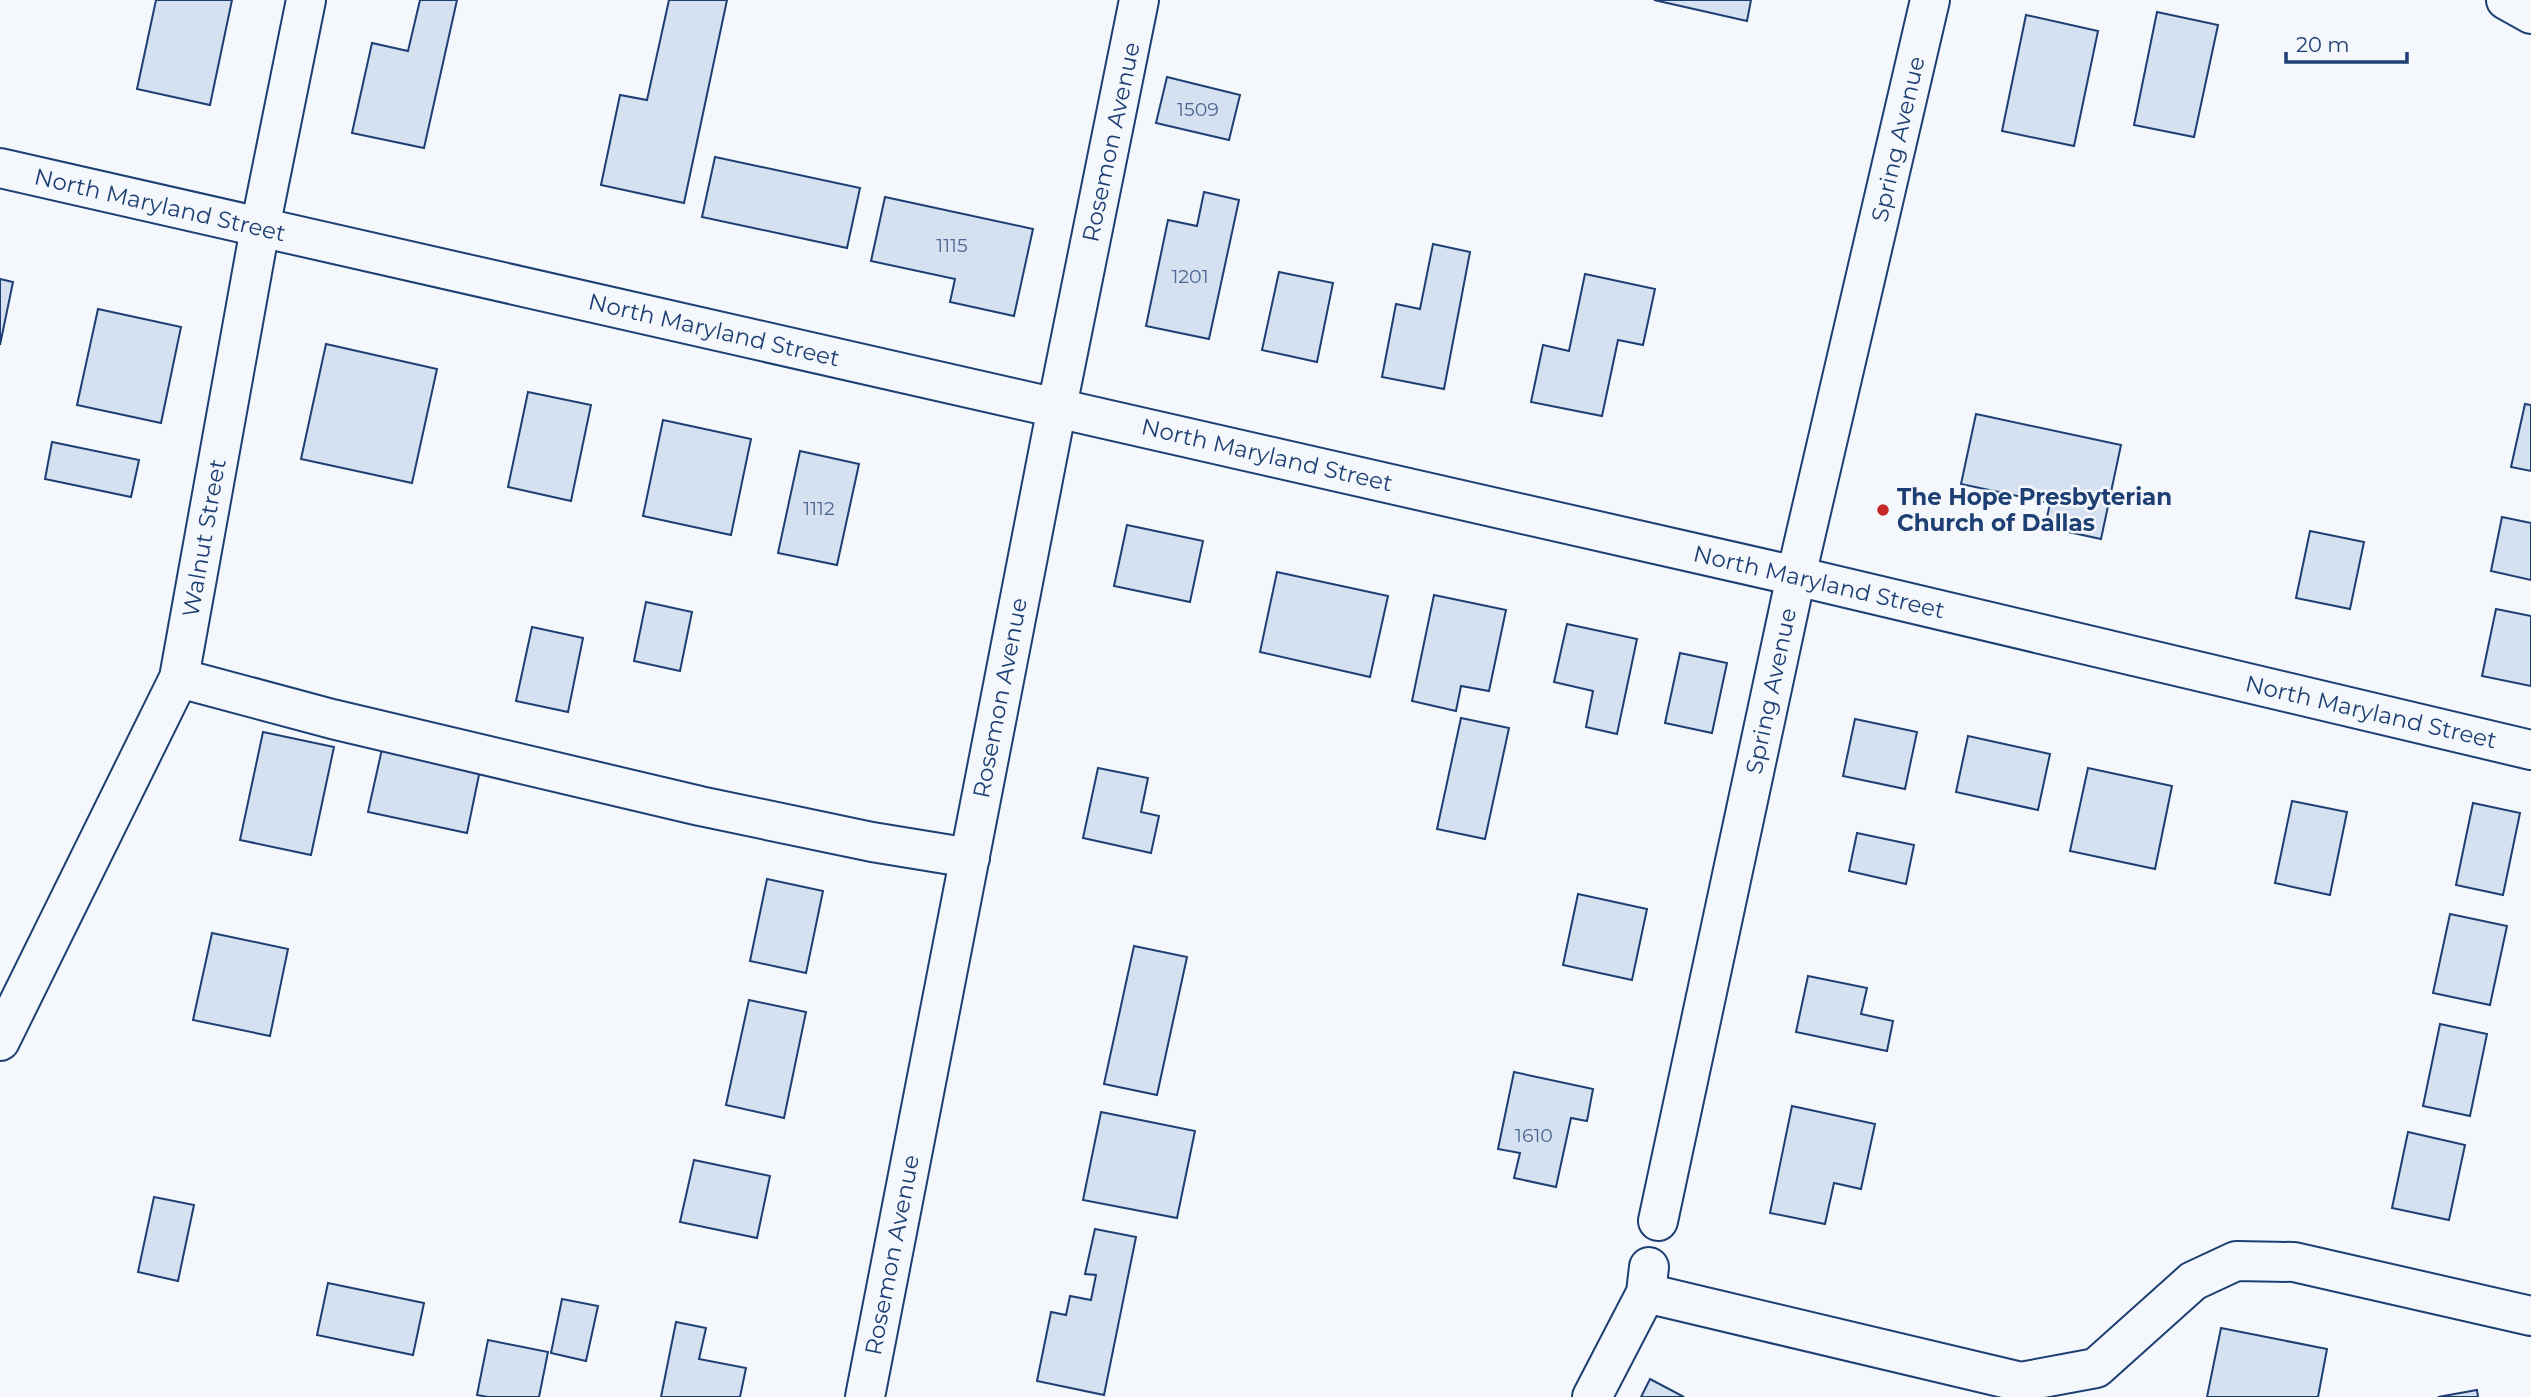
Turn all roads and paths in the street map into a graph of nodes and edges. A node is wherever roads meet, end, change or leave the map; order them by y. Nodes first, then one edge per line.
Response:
1 (306, 0) edge
2 (1139, 0) edge
3 (1930, 0) edge
4 (2506, 0) edge
5 (2531, 13) edge
6 (0, 168) edge
7 (260, 228) junction
8 (1056, 407) junction
9 (1796, 576) junction
10 (179, 678) junction
11 (2531, 750) edge
12 (970, 858) junction
13 (0, 1041) edge
14 (1658, 1221) dead end
15 (2531, 1316) edge
16 (865, 1397) edge
17 (1592, 1397) edge

1 - 7 street, Walnut Street
2 - 8 street, Rosemon Avenue
3 - 9 street, Spring Avenue
4 - 5 street
6 - 7 street, North Maryland Street
7 - 8 street, North Maryland Street
7 - 10 street, Walnut Street
8 - 9 street, North Maryland Street
8 - 12 street, Rosemon Avenue
9 - 11 street, North Maryland Street
9 - 14 street, Spring Avenue
10 - 12 street
10 - 13 street, Walnut Street
12 - 16 street, Rosemon Avenue
15 - 17 street

